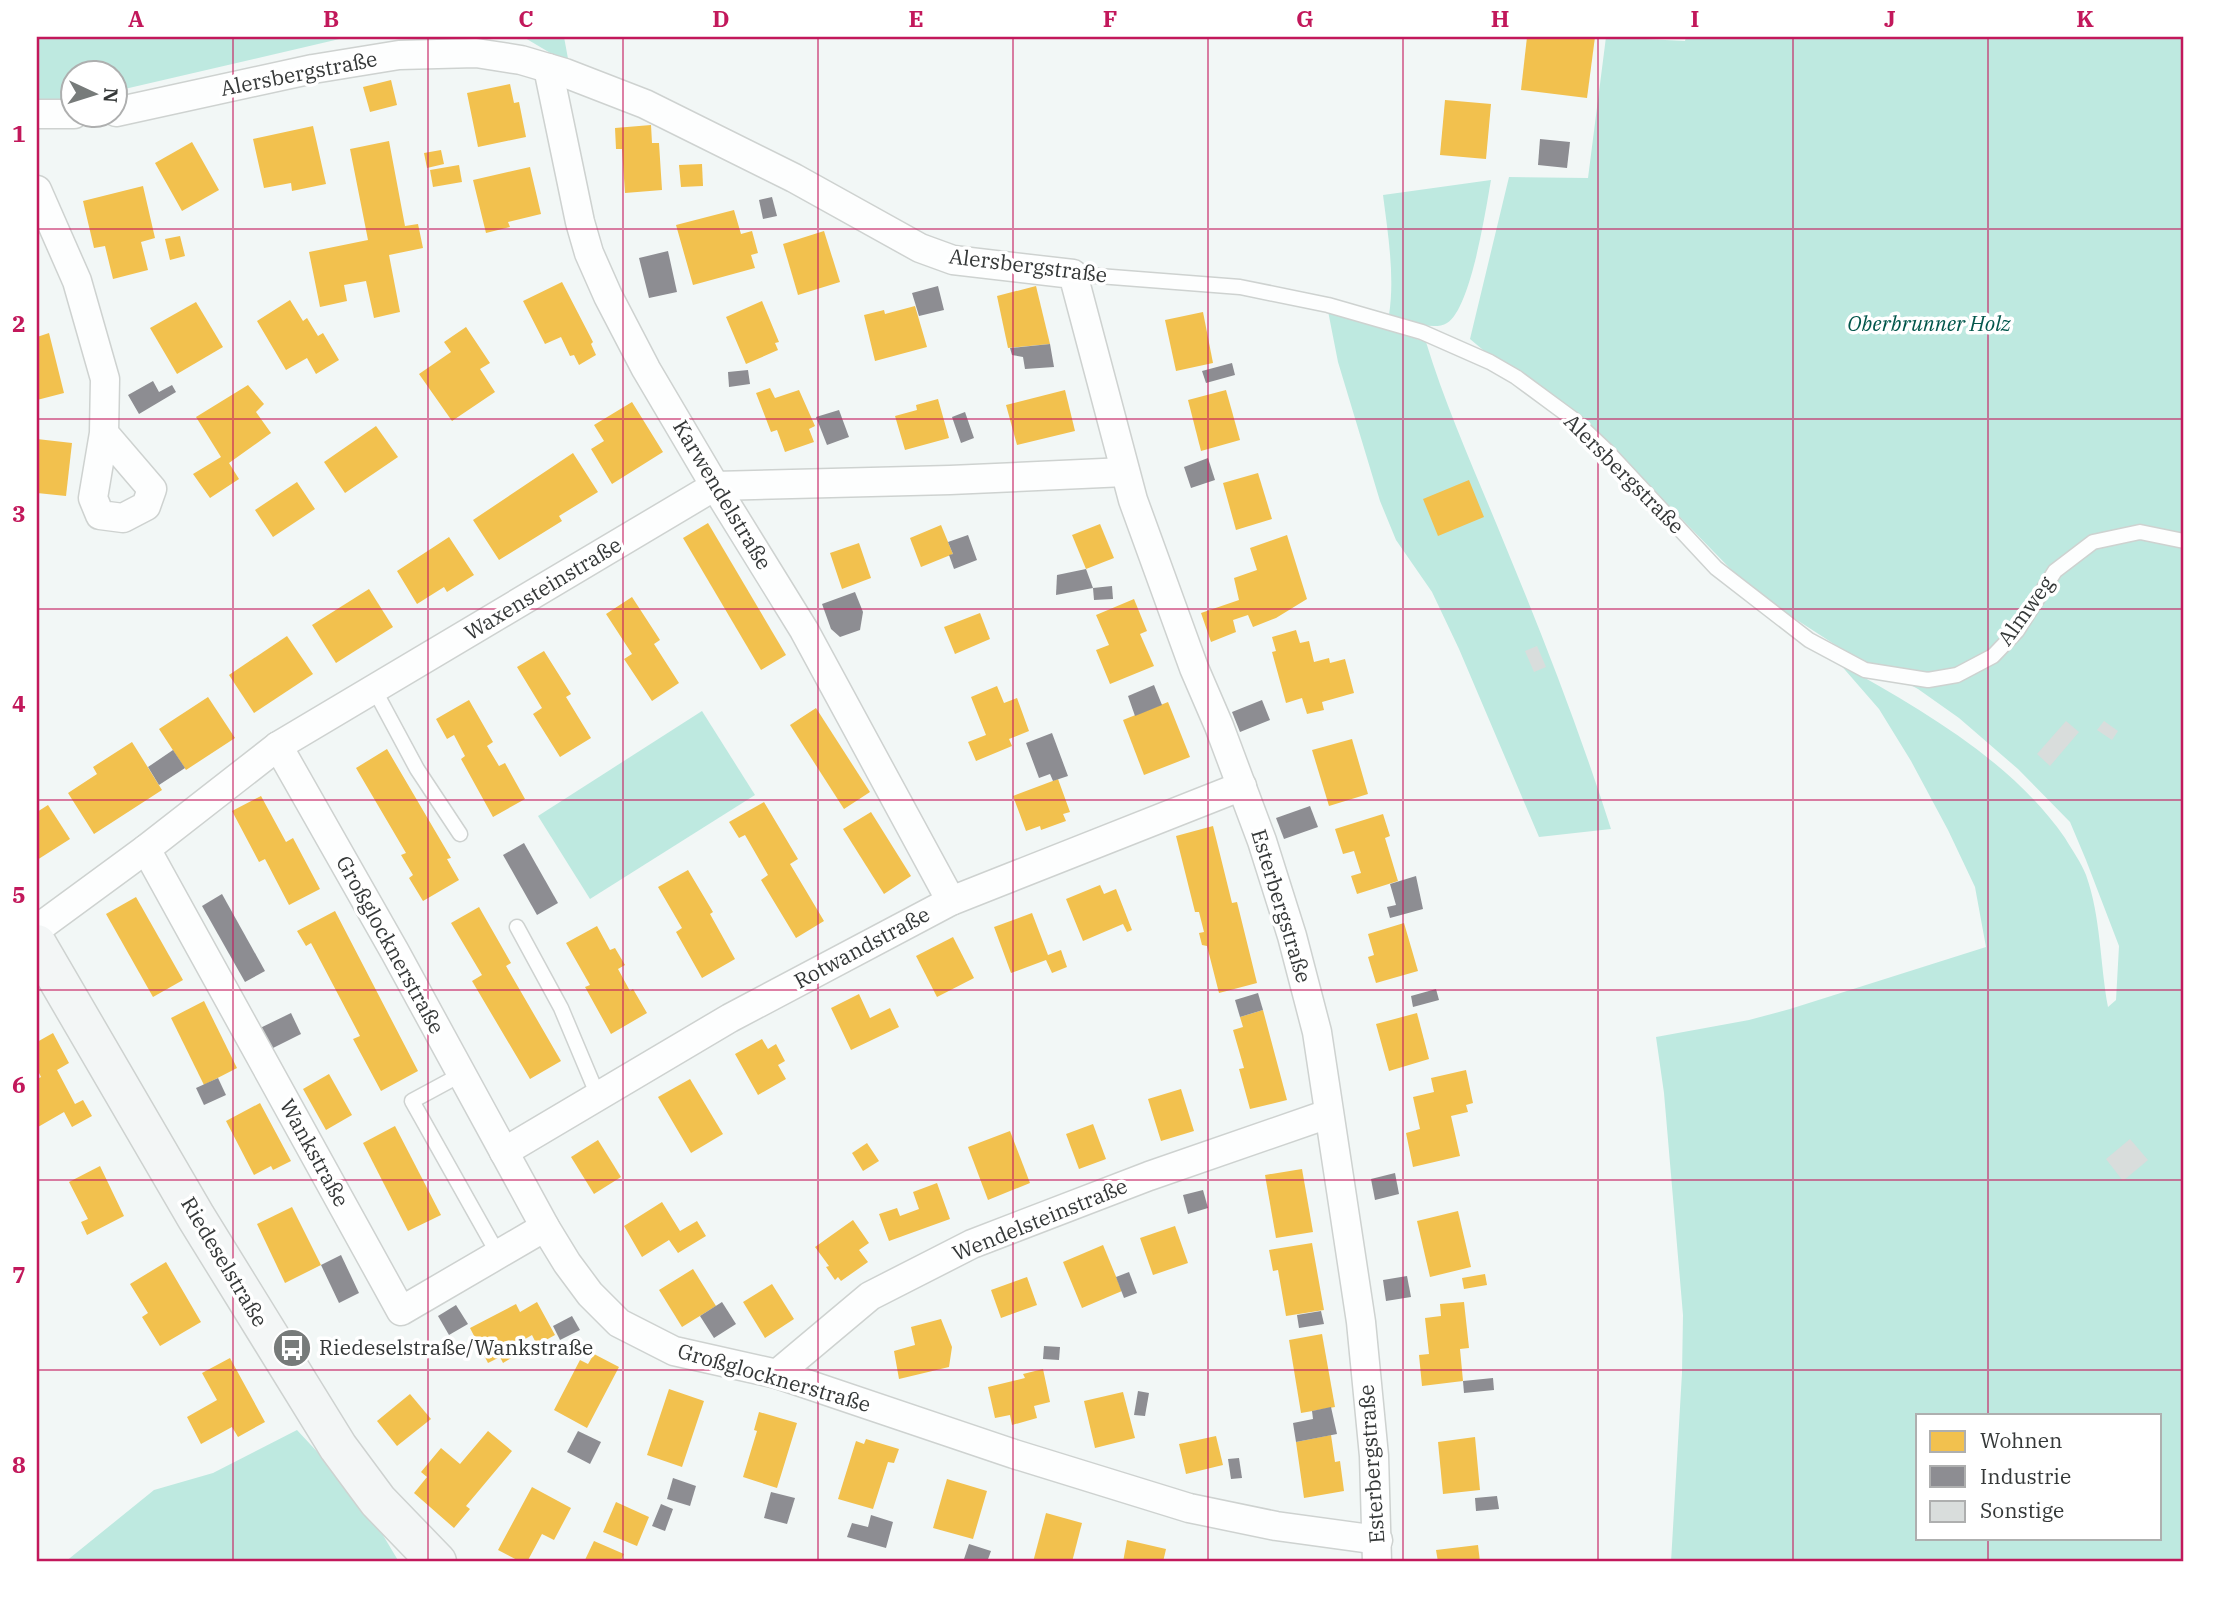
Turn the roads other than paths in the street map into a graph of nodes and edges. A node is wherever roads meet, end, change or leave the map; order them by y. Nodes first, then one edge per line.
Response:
1 (548, 68) junction
2 (130, 109) edge
3 (37, 114) edge
4 (60, 114) edge
5 (37, 190) edge
6 (1073, 274) junction
7 (104, 433) dead end
8 (1125, 472) junction
9 (715, 486) junction
10 (2184, 541) edge
11 (1865, 670) joint
12 (374, 689) junction
13 (278, 746) junction
14 (1242, 786) junction
15 (460, 834) dead end
16 (146, 849) junction
17 (951, 901) junction
18 (517, 927) dead end
19 (37, 929) edge
20 (37, 944) edge
21 (462, 1074) junction
22 (598, 1096) junction
23 (1328, 1114) junction
24 (504, 1152) junction
25 (545, 1227) junction
26 (498, 1254) junction
27 (777, 1374) junction
28 (1378, 1551) edge
29 (437, 1562) edge

1 - 2 street, Alersbergstraße
1 - 6 street, Alersbergstraße
1 - 9 street, Karwendelstraße
3 - 4 street
5 - 7 street
6 - 8 street, Esterbergstraße
6 - 11 lane, Alersbergstraße
8 - 9 street, Waxensteinstraße
8 - 14 street, Esterbergstraße
9 - 12 street, Waxensteinstraße
9 - 17 street, Karwendelstraße
10 - 11 lane, Almweg
12 - 13 street, Waxensteinstraße
12 - 15 lane
13 - 16 street, Waxensteinstraße
13 - 21 street, Großglocknerstraße
14 - 17 street, Rotwandstraße
14 - 23 street, Esterbergstraße
16 - 19 street, Waxensteinstraße
16 - 26 street, Wankstraße
17 - 22 street, Rotwandstraße
18 - 22 lane
20 - 29 street, Riedeselstraße
21 - 24 street, Großglocknerstraße
21 - 26 lane
22 - 24 street, Rotwandstraße
23 - 27 street, Wendelsteinstraße
23 - 28 street, Esterbergstraße
24 - 25 street, Großglocknerstraße
25 - 26 street, Wankstraße
25 - 27 street, Großglocknerstraße
27 - 28 street, Großglocknerstraße

